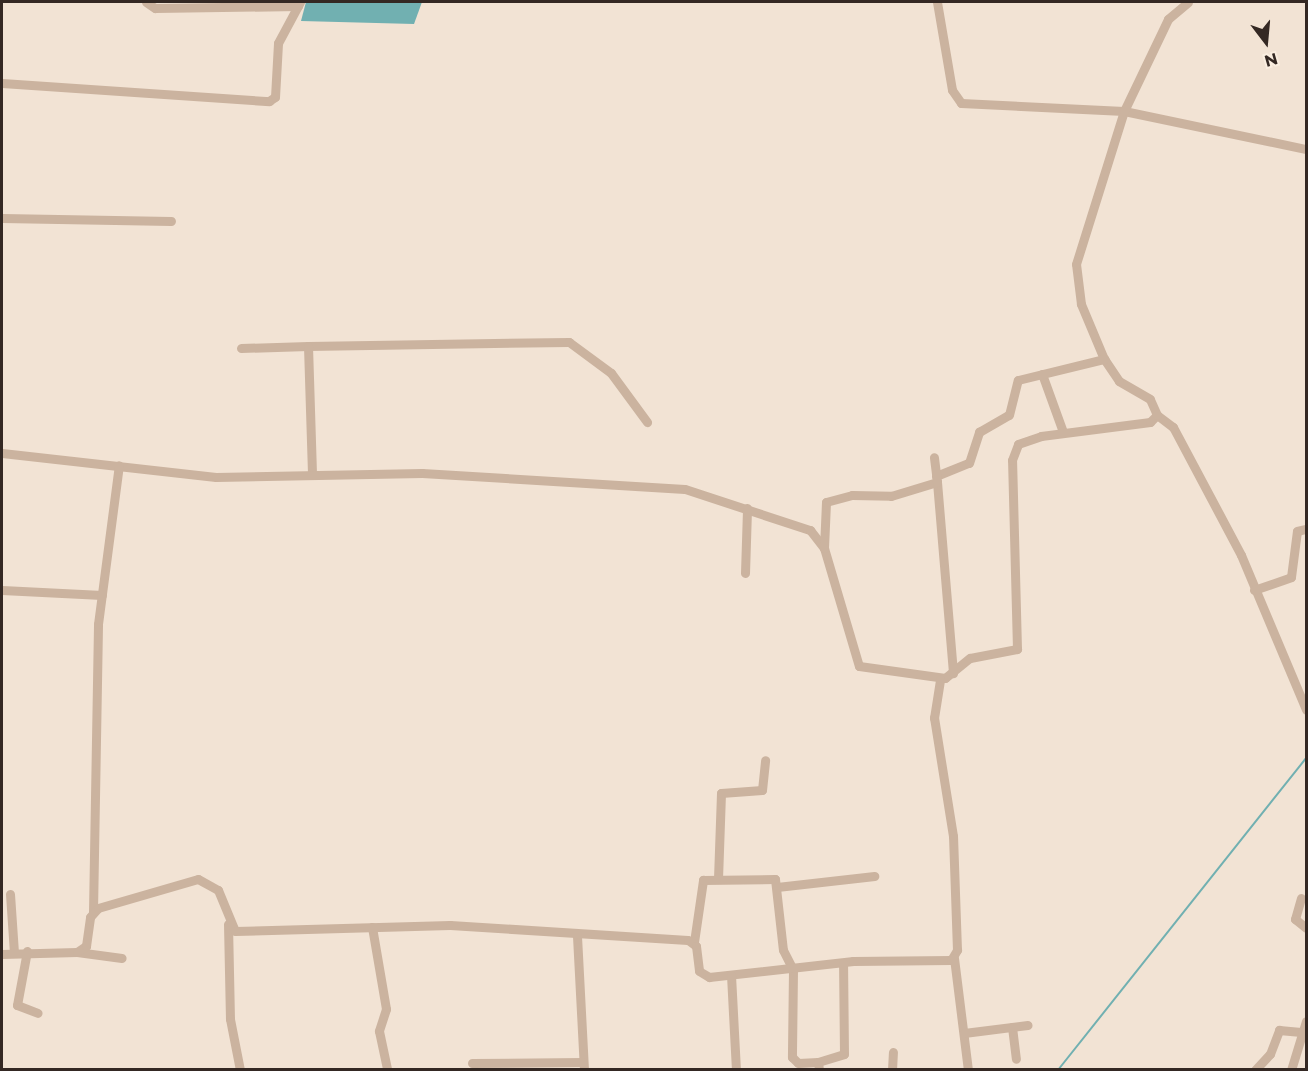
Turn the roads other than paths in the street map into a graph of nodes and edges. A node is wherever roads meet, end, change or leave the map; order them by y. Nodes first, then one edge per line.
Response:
1 (146, 2) edge
2 (937, 2) edge
3 (1172, 2) edge
4 (1188, 2) edge
5 (299, 4) edge
6 (1173, 12) junction
7 (2, 83) edge
8 (1124, 111) junction
9 (1306, 149) edge
10 (2, 218) edge
11 (171, 221) dead end
12 (308, 346) junction
13 (241, 348) dead end
14 (1104, 359) junction
15 (1042, 374) junction
16 (1157, 415) junction
17 (647, 422) dead end
18 (1063, 432) junction
19 (2, 453) edge
20 (934, 457) dead end
21 (119, 465) junction
22 (312, 474) junction
23 (937, 479) junction
24 (747, 508) junction
25 (1306, 529) edge
26 (824, 548) junction
27 (745, 573) dead end
28 (2, 590) edge
29 (1254, 590) junction
30 (102, 595) junction
31 (953, 673) junction
32 (940, 679) junction
33 (1306, 710) edge
34 (765, 760) dead end
35 (874, 876) dead end
36 (718, 879) junction
37 (777, 887) junction
38 (10, 894) dead end
39 (1302, 898) dead end
40 (93, 912) junction
41 (228, 924) junction
42 (372, 927) junction
43 (1306, 928) edge
44 (577, 936) junction
45 (694, 942) junction
46 (27, 951) junction
47 (14, 952) junction
48 (77, 952) junction
49 (2, 954) edge
50 (122, 958) dead end
51 (954, 958) junction
52 (843, 963) junction
53 (793, 970) junction
54 (731, 975) junction
55 (38, 1013) dead end
56 (1306, 1021) edge
57 (1028, 1025) dead end
58 (1012, 1027) junction
59 (964, 1032) junction
60 (1301, 1032) junction
61 (893, 1052) dead end
62 (1016, 1059) dead end
63 (472, 1063) dead end
64 (584, 1066) edge
65 (818, 1066) edge
66 (240, 1070) edge
67 (387, 1070) edge
68 (736, 1070) edge
69 (892, 1070) edge
70 (968, 1070) edge
71 (1255, 1070) edge
72 (1291, 1070) edge

1 - 5 street
2 - 8 street
3 - 6 street
4 - 6 street
5 - 7 street
6 - 8 street
8 - 9 street
8 - 14 street
10 - 11 street
12 - 13 street
12 - 17 street
12 - 22 street
14 - 15 street
14 - 16 street
15 - 18 street
15 - 23 street
16 - 18 street
16 - 29 street
18 - 31 street
19 - 21 street
20 - 23 street
21 - 22 street
21 - 30 street
22 - 24 street
23 - 26 street
23 - 31 street
24 - 26 street
24 - 27 street
25 - 29 street
26 - 32 street
28 - 30 street
29 - 33 street
30 - 40 street
31 - 32 street
32 - 51 street
34 - 36 street
35 - 37 street
36 - 37 street
36 - 45 street
37 - 53 street
38 - 47 street
39 - 43 street
40 - 41 street
40 - 48 street
41 - 42 street
41 - 66 street
42 - 44 street
42 - 67 street
44 - 45 street
44 - 64 street
45 - 54 street
46 - 47 street
46 - 48 street
46 - 55 street
47 - 49 street
48 - 50 street
51 - 52 street
51 - 59 street
52 - 53 street
52 - 65 street
53 - 54 street
53 - 65 street
54 - 68 street
56 - 60 street
57 - 58 street
58 - 59 street
58 - 62 street
59 - 70 street
60 - 71 street
60 - 72 street
61 - 69 street
63 - 64 street

